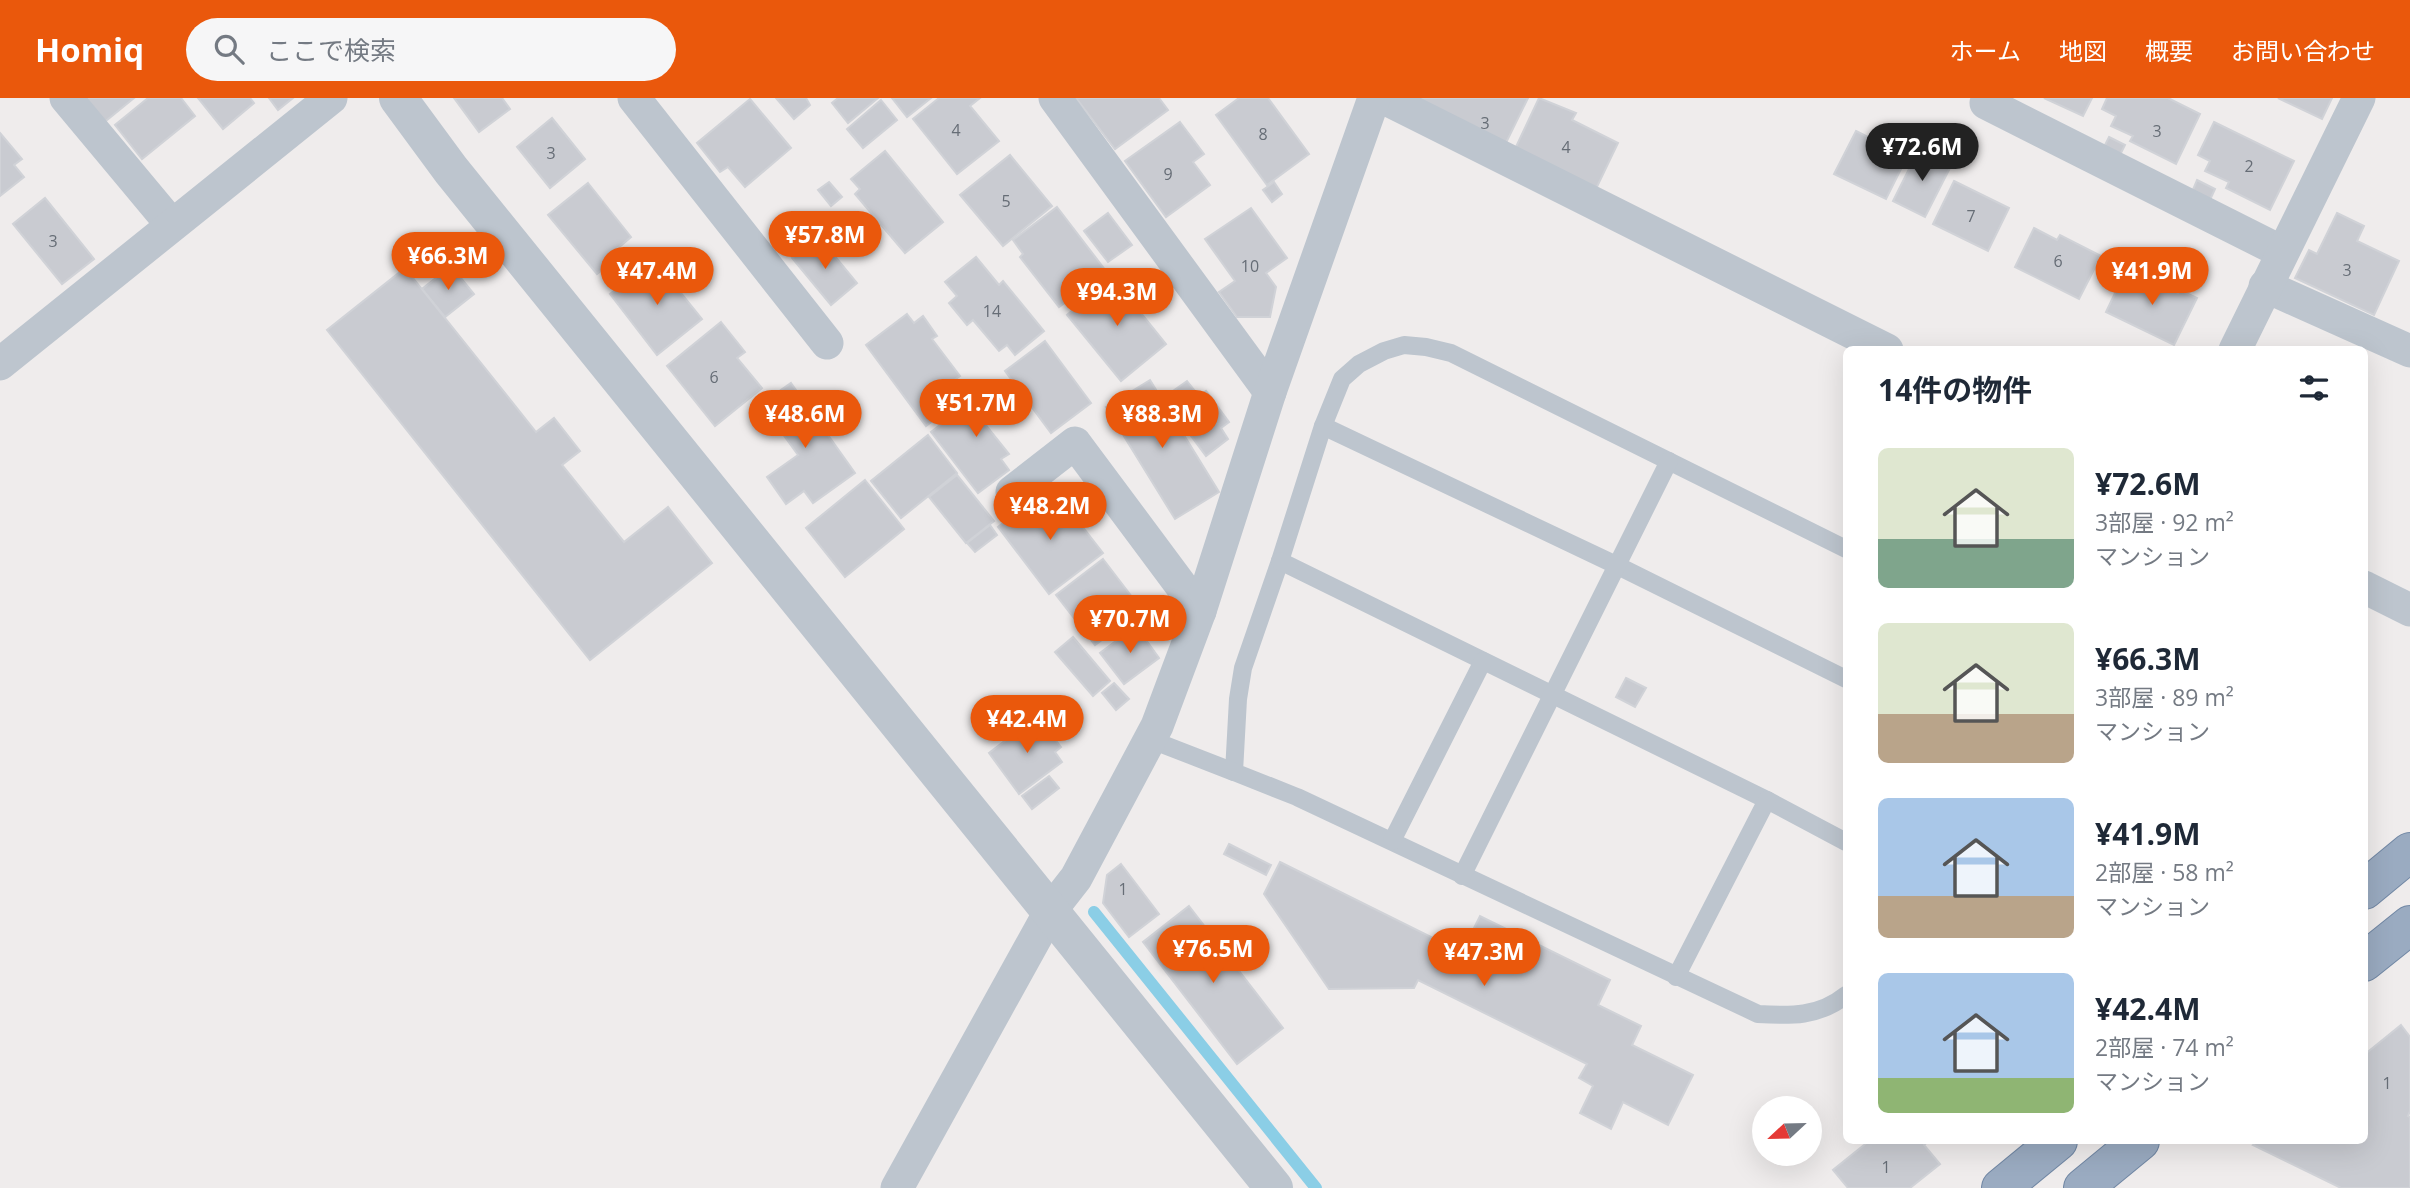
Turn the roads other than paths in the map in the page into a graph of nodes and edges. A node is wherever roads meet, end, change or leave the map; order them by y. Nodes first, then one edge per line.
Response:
1 (66, 98) edge
2 (331, 98) edge
3 (397, 98) edge
4 (634, 98) edge
5 (1055, 98) edge
6 (1374, 98) edge
7 (1384, 98) edge
8 (2359, 98) edge
9 (1986, 103) dead end
10 (172, 225) junction
11 (2282, 252) junction
12 (2265, 286) junction
13 (827, 344) dead end
14 (1879, 346) edge
15 (2237, 346) edge
16 (2410, 351) edge
17 (0, 364) edge
18 (1270, 392) junction
19 (1323, 426) junction
20 (1669, 461) junction
21 (1012, 492) dead end
22 (1843, 548) edge
23 (1280, 561) junction
24 (1616, 565) junction
25 (2368, 589) edge
26 (2410, 610) edge
27 (1200, 611) junction
28 (1483, 661) junction
29 (1843, 678) edge
30 (1552, 696) junction
31 (1149, 739) junction
32 (1234, 772) junction
33 (1767, 800) junction
34 (1843, 840) edge
35 (1392, 841) junction
36 (2410, 852) edge
37 (1462, 876) junction
38 (2368, 887) edge
39 (1051, 910) junction
40 (2410, 925) edge
41 (2368, 959) edge
42 (1676, 977) junction
43 (1843, 997) edge
44 (2054, 1144) edge
45 (2136, 1144) edge
46 (897, 1188) edge
47 (1274, 1188) edge
48 (2001, 1188) edge
49 (2083, 1188) edge

1 - 10 street
2 - 10 street
3 - 39 street
4 - 13 street
5 - 18 street
6 - 18 street
7 - 14 street
8 - 11 street
9 - 11 street
10 - 17 street
11 - 12 street
12 - 15 street
12 - 16 street
18 - 27 street
19 - 20 lane
19 - 23 lane
19 - 24 lane
20 - 22 lane
20 - 24 lane
21 - 27 street
23 - 28 lane
23 - 32 lane
24 - 29 lane
24 - 30 lane
25 - 26 street
27 - 31 street
28 - 30 lane
28 - 35 lane
30 - 33 lane
30 - 37 lane
31 - 32 lane
31 - 39 street
32 - 35 lane
33 - 34 lane
33 - 42 lane
35 - 37 lane
36 - 38 highway
37 - 42 lane
39 - 46 street
39 - 47 street
40 - 41 highway
42 - 43 lane
44 - 48 highway
45 - 49 highway

